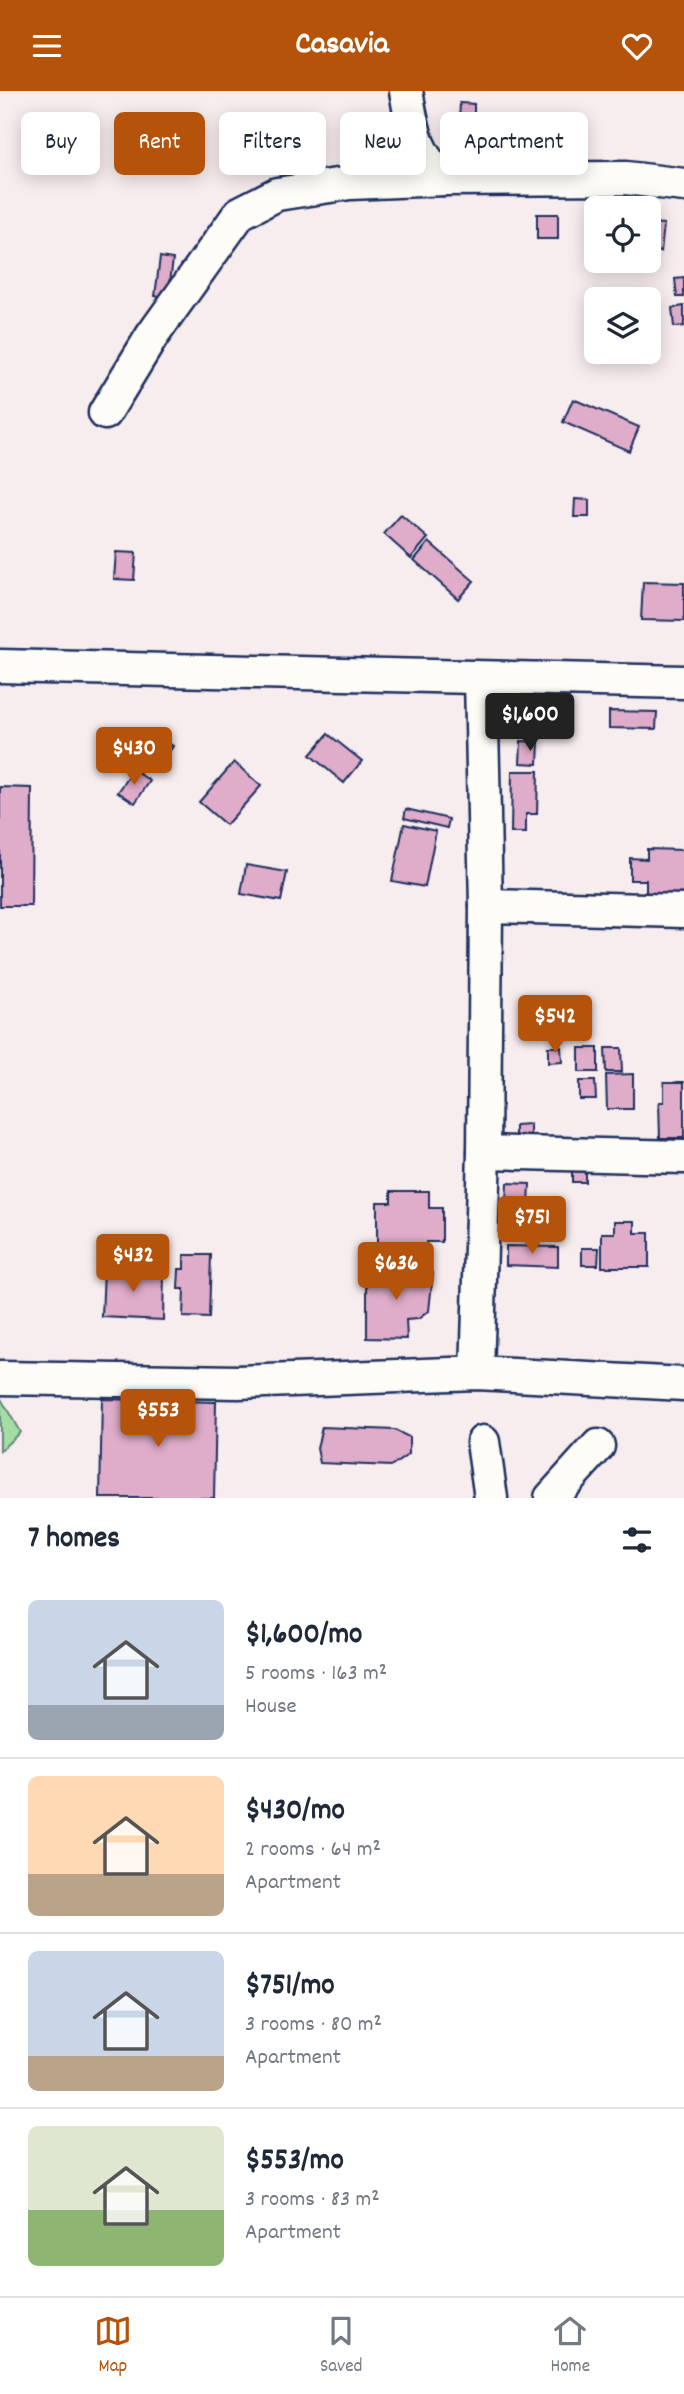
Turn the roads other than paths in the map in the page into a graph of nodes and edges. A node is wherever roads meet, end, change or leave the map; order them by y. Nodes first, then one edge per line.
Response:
1 (406, 91) edge
2 (444, 179) junction
3 (684, 185) edge
4 (105, 413) dead end
5 (0, 666) edge
6 (481, 678) junction
7 (684, 683) edge
8 (486, 905) junction
9 (684, 911) edge
10 (484, 1151) junction
11 (684, 1157) edge
12 (477, 1373) junction
13 (0, 1378) edge
14 (684, 1384) edge
15 (483, 1442) dead end
16 (598, 1446) dead end
17 (491, 1498) edge
18 (551, 1498) edge

1 - 2 street
2 - 3 street
2 - 4 street
5 - 6 street
6 - 7 street
6 - 8 street
8 - 9 street
8 - 10 street
10 - 11 street
10 - 12 street
12 - 13 street
12 - 14 street
15 - 17 street
16 - 18 street

